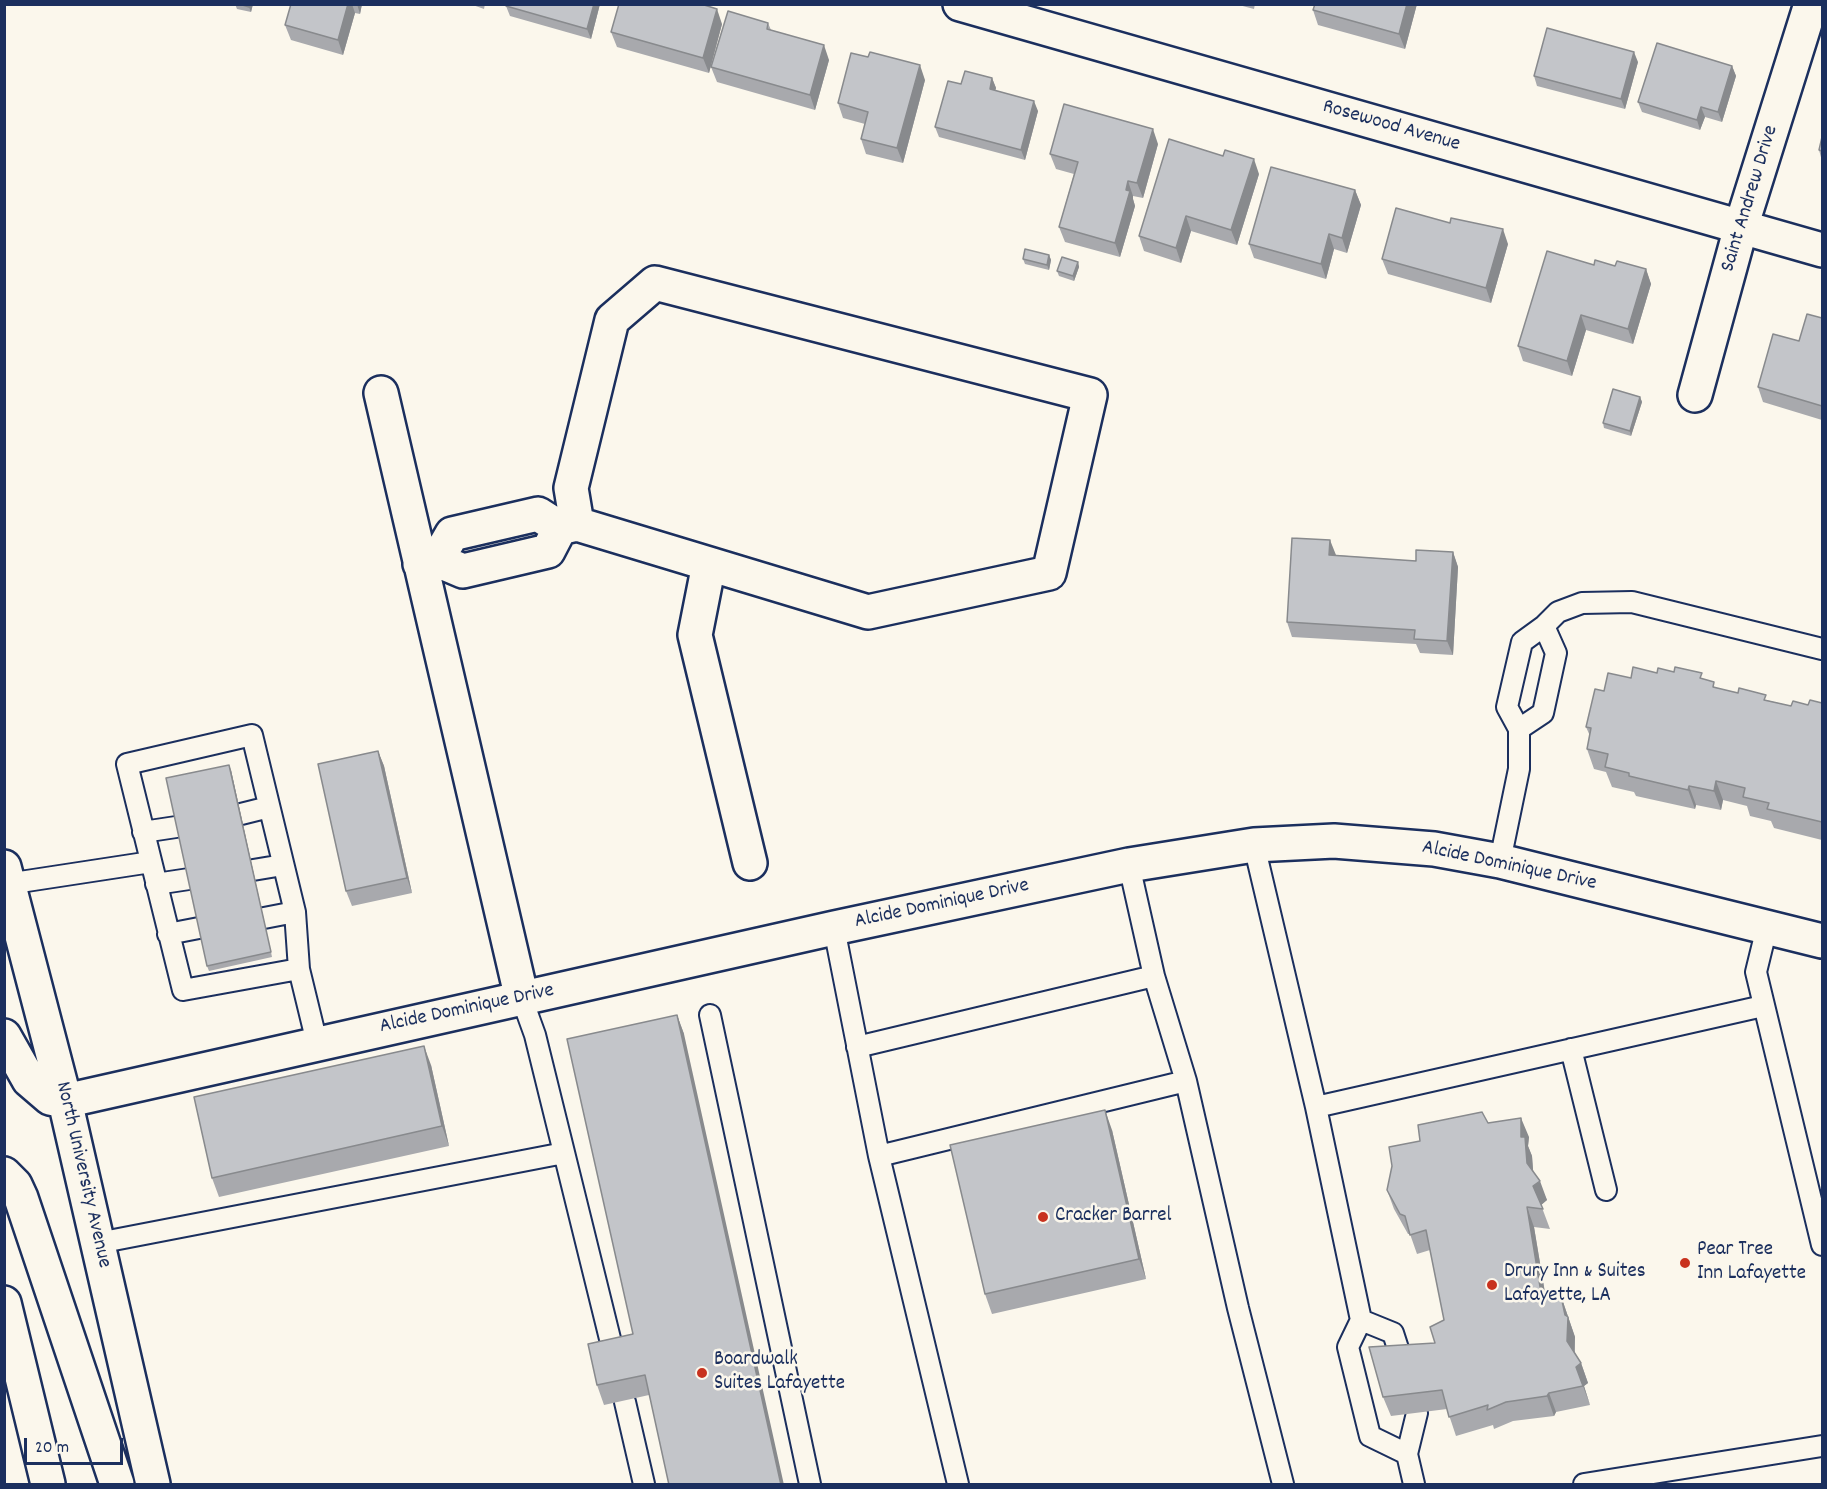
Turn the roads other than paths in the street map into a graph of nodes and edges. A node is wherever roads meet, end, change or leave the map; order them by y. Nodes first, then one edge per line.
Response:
1 (960, 4) edge
2 (1811, 4) edge
3 (1741, 226) junction
4 (1822, 250) edge
5 (381, 393) dead end
6 (1695, 395) dead end
7 (500, 524) junction
8 (569, 526) junction
9 (511, 560) junction
10 (429, 562) junction
11 (709, 564) junction
12 (1544, 626) junction
13 (1822, 649) edge
14 (1519, 729) junction
15 (269, 807) junction
16 (241, 814) edge
17 (176, 827) edge
18 (144, 832) junction
19 (1254, 845) junction
20 (1500, 861) junction
21 (151, 862) junction
22 (750, 863) dead end
23 (283, 865) junction
24 (1129, 865) junction
25 (253, 870) edge
26 (6, 876) edge
27 (189, 879) edge
28 (156, 884) junction
29 (295, 912) junction
30 (264, 918) edge
31 (1767, 927) junction
32 (199, 928) edge
33 (834, 928) junction
34 (168, 934) junction
35 (1822, 941) edge
36 (299, 969) junction
37 (1154, 976) junction
38 (522, 999) junction
39 (1764, 1006) junction
40 (710, 1015) dead end
41 (4, 1036) edge
42 (317, 1043) junction
43 (857, 1047) junction
44 (1571, 1049) junction
45 (1186, 1081) junction
46 (65, 1101) junction
47 (1316, 1107) junction
48 (564, 1153) junction
49 (879, 1156) junction
50 (4, 1174) edge
51 (1606, 1190) dead end
52 (98, 1243) junction
53 (1822, 1245) edge
54 (4, 1303) edge
55 (1361, 1320) junction
56 (615, 1359) edge
57 (1403, 1364) edge
58 (625, 1402) edge
59 (1417, 1413) edge
60 (1822, 1446) edge
61 (1407, 1454) junction
62 (48, 1485) edge
63 (117, 1485) edge
64 (153, 1485) edge
65 (644, 1485) edge
66 (810, 1485) edge
67 (958, 1485) edge
68 (1283, 1485) edge
69 (1414, 1485) edge
70 (1584, 1485) edge

1 - 3 street, Rosewood Avenue
2 - 3 street, Saint Andrew Drive
3 - 4 street, Rosewood Avenue
3 - 6 street, Saint Andrew Drive
5 - 10 street
7 - 8 street
7 - 9 street
7 - 10 street
8 - 9 street
8 - 11 street
8 - 11 street
9 - 10 street
10 - 38 street
11 - 22 street
12 - 13 lane
12 - 14 lane
12 - 14 lane
14 - 20 lane
15 - 16 lane
15 - 18 lane
15 - 23 lane
17 - 18 lane
18 - 21 lane
19 - 20 street, Alcide Dominique Drive
19 - 24 street, Alcide Dominique Drive
19 - 47 lane
20 - 31 street, Alcide Dominique Drive
21 - 26 lane
21 - 28 lane
23 - 25 lane
23 - 29 lane
24 - 33 street, Alcide Dominique Drive
24 - 37 lane
26 - 46 street, North University Avenue
27 - 28 lane
28 - 34 lane
29 - 30 lane
29 - 36 lane
31 - 35 street, Alcide Dominique Drive
31 - 39 lane
32 - 34 lane
33 - 38 street, Alcide Dominique Drive
33 - 43 lane
34 - 36 lane
36 - 42 lane
37 - 43 lane
37 - 45 lane
38 - 42 street, Alcide Dominique Drive
38 - 48 lane
39 - 44 lane
39 - 53 lane
40 - 66 lane
41 - 46 street
42 - 46 street, Alcide Dominique Drive
43 - 49 lane
44 - 47 lane
44 - 51 lane
45 - 49 lane
45 - 68 lane
46 - 52 street, North University Avenue
47 - 55 lane
48 - 52 lane
48 - 56 lane
49 - 67 lane
50 - 63 street
52 - 64 street, North University Avenue
54 - 62 street
55 - 57 lane
55 - 61 lane
58 - 65 lane
59 - 61 lane
60 - 70 lane
61 - 69 lane

